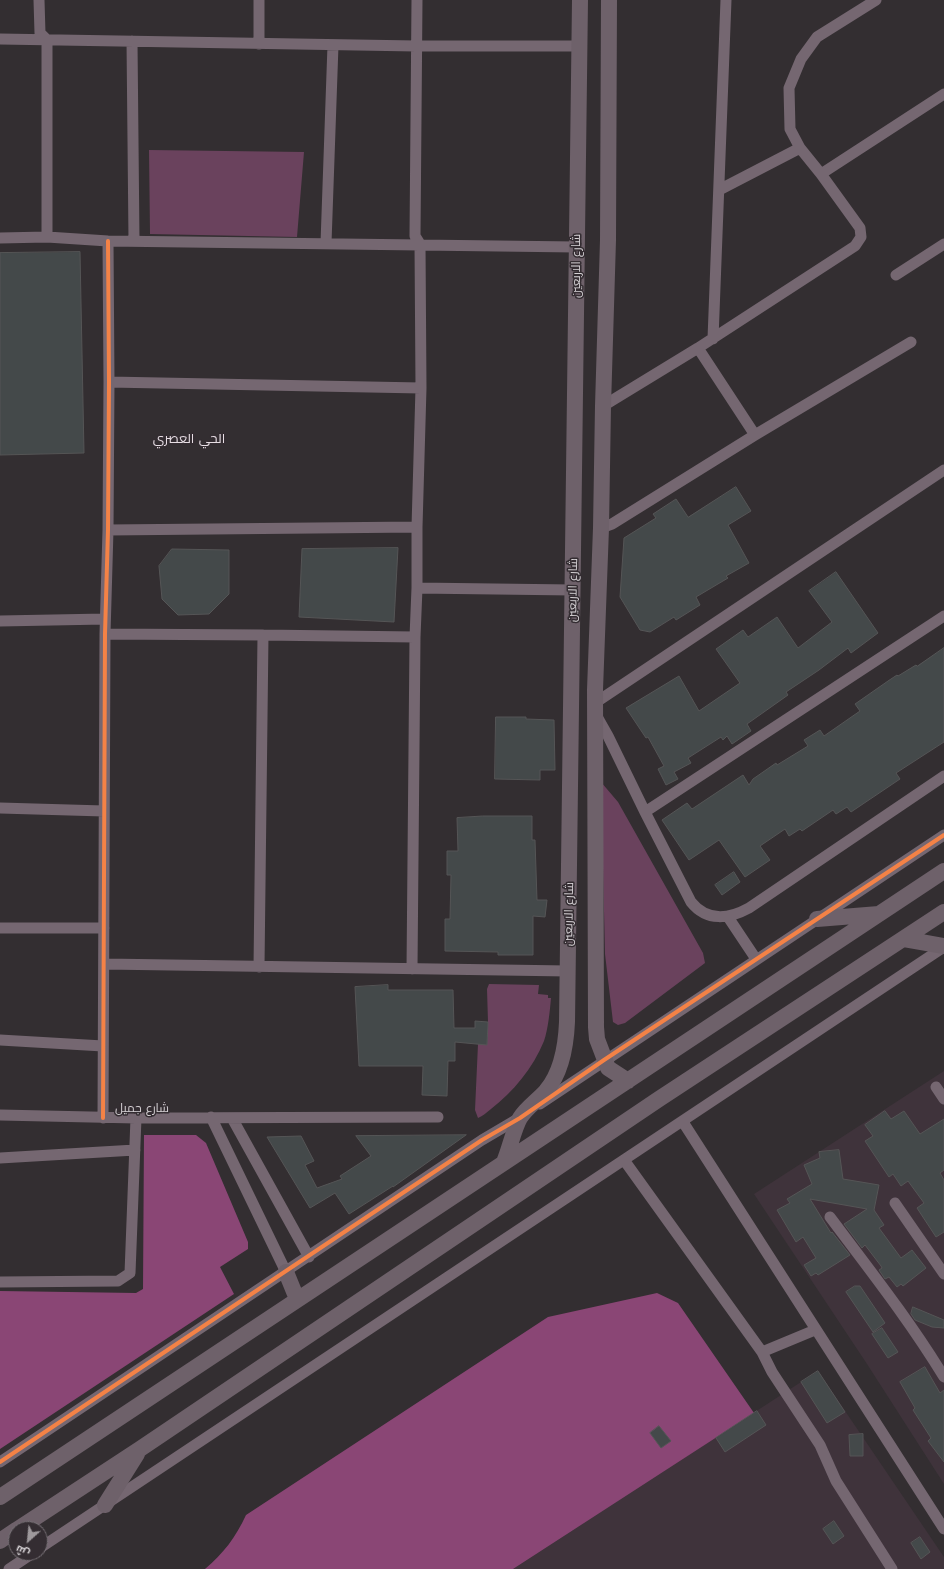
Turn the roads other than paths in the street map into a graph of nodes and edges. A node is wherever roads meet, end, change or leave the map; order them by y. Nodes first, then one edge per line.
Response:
1 (40, 0) edge
2 (259, 0) edge
3 (417, 0) edge
4 (580, 0) edge
5 (609, 0) edge
6 (726, 0) edge
7 (876, 0) edge
8 (0, 39) edge
9 (47, 40) junction
10 (132, 41) junction
11 (258, 44) junction
12 (333, 45) junction
13 (416, 46) junction
14 (579, 46) junction
15 (944, 94) edge
16 (800, 148) junction
17 (822, 174) junction
18 (719, 190) junction
19 (48, 237) junction
20 (0, 238) edge
21 (108, 241) junction
22 (134, 241) junction
23 (326, 243) junction
24 (420, 244) junction
25 (944, 244) edge
26 (576, 247) junction
27 (896, 275) dead end
28 (713, 339) junction
29 (911, 342) dead end
30 (698, 348) junction
31 (109, 382) junction
32 (421, 388) junction
33 (603, 406) junction
34 (755, 435) junction
35 (944, 470) edge
36 (417, 528) junction
37 (601, 528) junction
38 (108, 530) junction
39 (417, 588) junction
40 (573, 590) junction
41 (944, 616) edge
42 (105, 619) junction
43 (0, 621) edge
44 (105, 634) junction
45 (263, 635) junction
46 (415, 637) junction
47 (571, 688) junction
48 (595, 702) junction
49 (944, 776) edge
50 (0, 808) edge
51 (104, 811) junction
52 (645, 812) junction
53 (944, 835) edge
54 (944, 871) edge
55 (944, 912) edge
56 (881, 914) junction
57 (728, 917) junction
58 (817, 919) junction
59 (0, 928) edge
60 (104, 928) junction
61 (904, 939) junction
62 (944, 947) edge
63 (756, 959) junction
64 (105, 964) junction
65 (259, 967) junction
66 (412, 969) junction
67 (568, 971) junction
68 (0, 1040) edge
69 (103, 1046) junction
70 (604, 1060) junction
71 (628, 1081) junction
72 (936, 1087) dead end
73 (944, 1099) edge
74 (0, 1115) edge
75 (211, 1117) junction
76 (438, 1117) dead end
77 (103, 1118) junction
78 (136, 1118) junction
79 (232, 1118) junction
80 (520, 1118) junction
81 (683, 1122) junction
82 (136, 1150) junction
83 (0, 1158) edge
84 (624, 1160) junction
85 (504, 1162) junction
86 (895, 1203) dead end
87 (830, 1217) dead end
88 (309, 1257) junction
89 (286, 1272) junction
90 (944, 1274) edge
91 (0, 1282) edge
92 (297, 1299) junction
93 (815, 1330) junction
94 (762, 1352) junction
95 (944, 1377) edge
96 (140, 1449) junction
97 (0, 1462) edge
98 (0, 1497) edge
99 (105, 1505) junction
100 (31, 1521) edge
101 (944, 1529) edge
102 (48, 1543) edge
103 (21, 1561) edge
104 (9, 1569) edge
105 (892, 1569) edge

1 - 9 street
2 - 11 street
3 - 13 street
4 - 14 main road, شارع الاربعين
5 - 33 main road, شارع الاربعين
6 - 18 street
7 - 16 street
8 - 9 street
9 - 10 street
9 - 19 street
10 - 11 street
10 - 22 street
11 - 12 street
12 - 13 street
12 - 23 street
13 - 14 street
13 - 24 street
14 - 26 main road, شارع الاربعين
15 - 17 street
16 - 17 street
16 - 18 street
17 - 28 street
18 - 28 street
19 - 20 street
19 - 21 street
21 - 22 street
21 - 31 street
22 - 23 street
23 - 24 street
24 - 26 street
24 - 32 street
25 - 27 street
26 - 40 main road, شارع الاربعين
28 - 30 street
29 - 34 street
30 - 33 street
30 - 34 street
31 - 32 street
31 - 38 street
32 - 36 street
33 - 37 main road, شارع الاربعين
34 - 37 street
35 - 48 street
36 - 38 street
36 - 39 street
37 - 48 main road, شارع الاربعين
38 - 42 street
39 - 40 street
39 - 46 street
40 - 47 main road, شارع الاربعين
41 - 52 street
42 - 43 street
42 - 44 street
44 - 45 street
44 - 51 street
45 - 46 street
45 - 65 street
46 - 66 street
47 - 48 main road
47 - 67 main road, شارع الاربعين
48 - 52 street
48 - 70 main road, شارع الاربعين
49 - 57 street
50 - 51 street
51 - 60 street
52 - 57 street
53 - 58 street
54 - 56 main road
55 - 61 main road
56 - 58 main road
56 - 71 main road
57 - 63 street
58 - 63 street
59 - 60 street
60 - 64 street
61 - 62 main road
61 - 96 main road
62 - 81 street
63 - 70 street
64 - 65 street
64 - 69 street
65 - 66 street
66 - 67 street
67 - 80 main road, شارع الاربعين
68 - 69 street
69 - 77 street
70 - 71 main road, شارع الاربعين
70 - 80 street
71 - 85 main road
72 - 73 street
74 - 77 street, شارع جميل
75 - 78 street, شارع جميل
75 - 79 street, شارع جميل
75 - 89 street
76 - 79 street, شارع جميل
77 - 78 street, شارع جميل
78 - 82 street
79 - 88 street
80 - 85 main road, شارع الاربعين
80 - 88 street
81 - 84 street
81 - 93 street
82 - 83 street
82 - 91 street
84 - 94 street
84 - 99 street
85 - 92 main road
86 - 90 street
87 - 95 street
88 - 89 street
89 - 92 main road
89 - 97 street
92 - 98 main road
93 - 94 street
93 - 101 street
94 - 105 street
96 - 99 main road
96 - 100 main road
99 - 102 street
103 - 104 street

